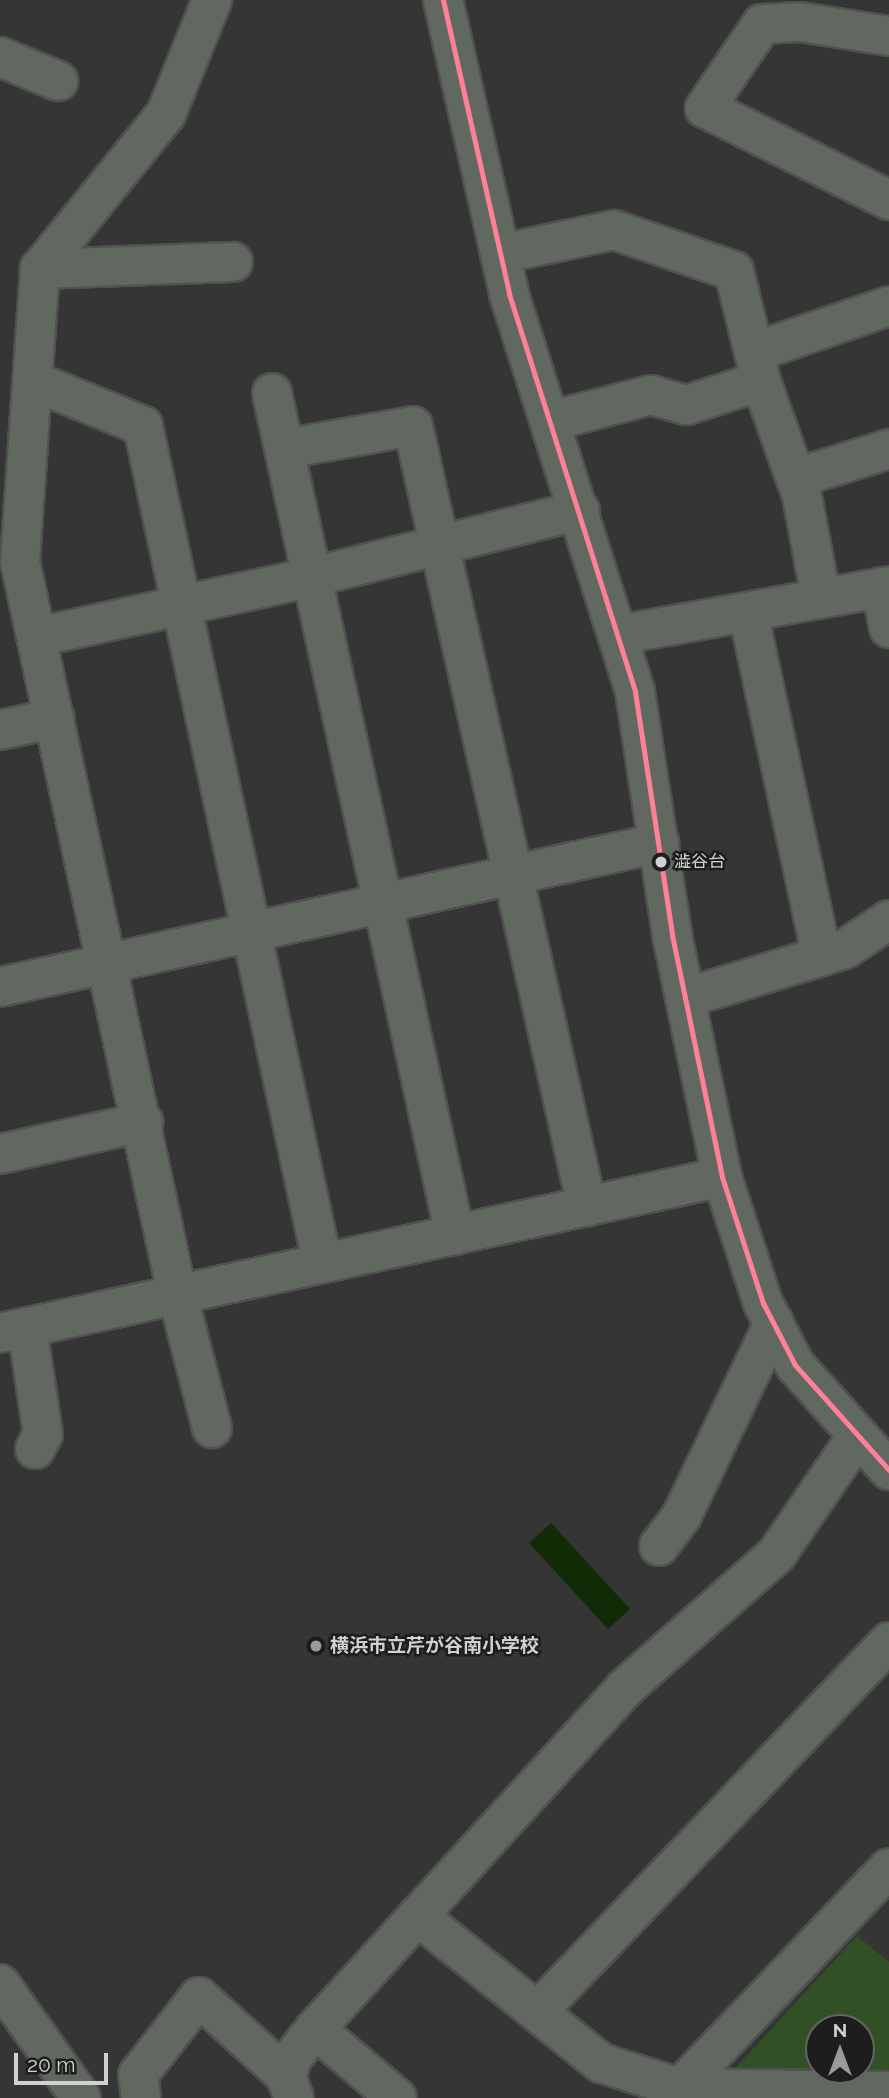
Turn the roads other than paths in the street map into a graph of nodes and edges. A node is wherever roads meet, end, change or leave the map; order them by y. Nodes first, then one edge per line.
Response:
1 (212, 0) edge
2 (433, 0) edge
3 (443, 0) edge
4 (889, 36) edge
5 (0, 57) edge
6 (58, 81) dead end
7 (889, 200) edge
8 (500, 254) junction
9 (233, 262) dead end
10 (40, 269) junction
11 (889, 306) edge
12 (757, 366) junction
13 (33, 381) junction
14 (272, 393) dead end
15 (551, 421) junction
16 (284, 449) junction
17 (889, 449) edge
18 (796, 478) junction
19 (580, 510) junction
20 (438, 545) junction
21 (312, 577) junction
22 (885, 587) edge
23 (821, 598) junction
24 (181, 605) junction
25 (748, 612) junction
26 (889, 628) edge
27 (618, 635) junction
28 (37, 637) junction
29 (55, 718) junction
30 (0, 730) edge
31 (659, 843) junction
32 (510, 876) junction
33 (384, 903) junction
34 (889, 920) edge
35 (250, 932) junction
36 (822, 956) junction
37 (109, 963) junction
38 (0, 987) edge
39 (685, 998) junction
40 (143, 1122) junction
41 (0, 1154) edge
42 (722, 1177) junction
43 (587, 1207) junction
44 (455, 1236) junction
45 (322, 1262) junction
46 (177, 1293) junction
47 (774, 1323) junction
48 (13, 1330) edge
49 (212, 1428) dead end
50 (856, 1438) junction
51 (35, 1449) dead end
52 (889, 1470) edge
53 (659, 1546) dead end
54 (889, 1642) edge
55 (889, 1868) edge
56 (418, 1916) junction
57 (0, 1984) edge
58 (539, 2010) junction
59 (315, 2029) junction
60 (290, 2087) edge
61 (889, 2091) edge
62 (679, 2093) edge
63 (81, 2098) edge
64 (141, 2098) edge
65 (397, 2098) edge

1 - 10 street
2 - 3 street
3 - 8 street
4 - 7 street
5 - 6 street
8 - 12 street
8 - 15 street
9 - 10 street
10 - 13 street
11 - 12 street
12 - 15 street
12 - 18 street
13 - 24 street
13 - 28 street
14 - 16 street
15 - 19 street
16 - 20 street
16 - 21 street
17 - 18 street
18 - 23 street
19 - 20 street
19 - 27 street
20 - 21 street
20 - 32 street
21 - 24 street
21 - 33 street
22 - 23 street
22 - 26 street
23 - 25 street
24 - 28 street
24 - 35 street
25 - 27 street
25 - 36 street
27 - 31 street
28 - 29 street
29 - 30 street
29 - 37 street
31 - 32 street
31 - 39 street
32 - 33 street
32 - 43 street
33 - 35 street
33 - 44 street
34 - 36 street
35 - 37 street
35 - 45 street
36 - 39 street
37 - 38 street
37 - 40 street
39 - 42 street
40 - 41 street
40 - 46 street
42 - 43 street
42 - 47 street
43 - 44 street
44 - 45 street
45 - 46 street
46 - 48 street
46 - 49 street
47 - 50 street
47 - 53 street
48 - 51 street
50 - 52 street
50 - 56 street
54 - 58 street
55 - 62 street
56 - 58 street
56 - 59 street
57 - 63 street
58 - 62 street
59 - 60 street
59 - 65 street
60 - 64 street
61 - 62 street

